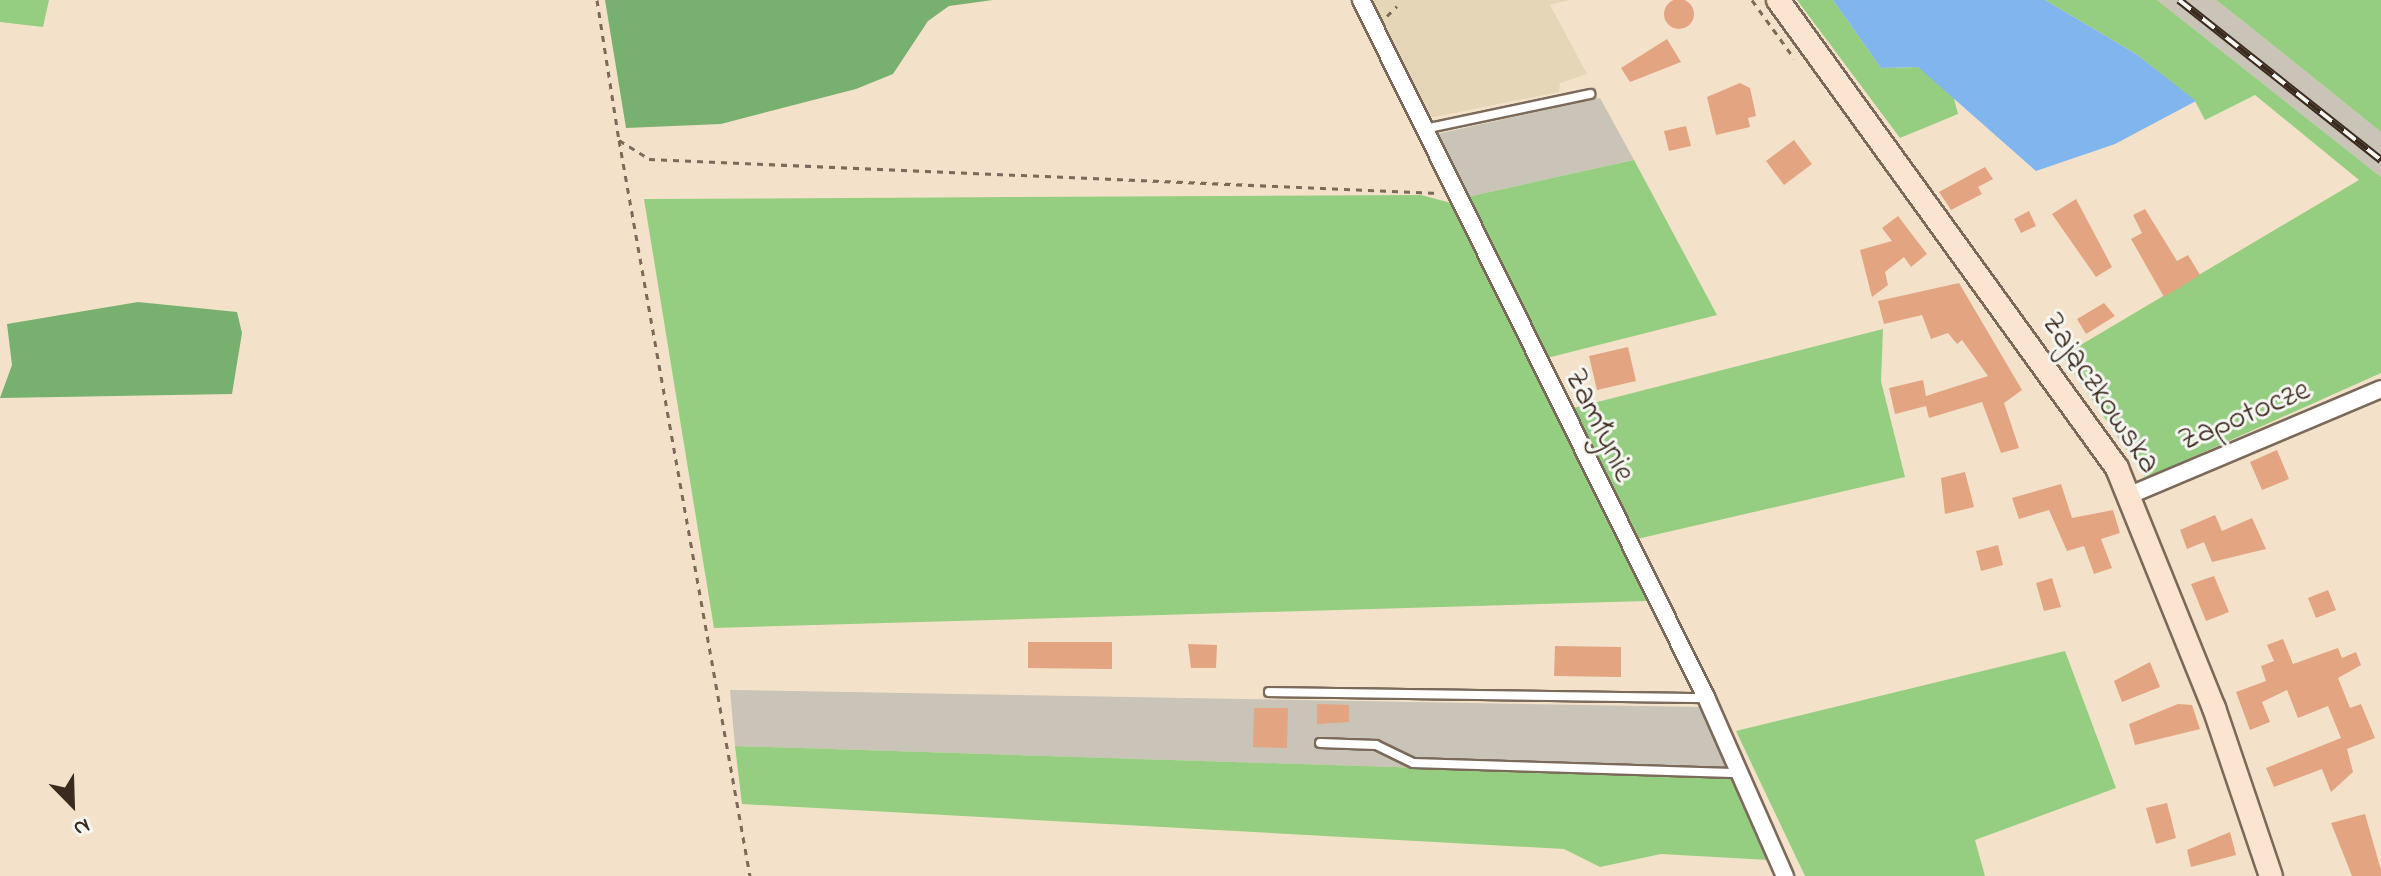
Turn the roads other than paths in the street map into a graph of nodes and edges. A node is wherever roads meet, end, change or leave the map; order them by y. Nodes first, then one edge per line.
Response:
1 (1361, 0) edge
2 (1778, 0) edge
3 (1590, 94) dead end
4 (1424, 129) junction
5 (2381, 389) edge
6 (2130, 495) junction
7 (1269, 692) dead end
8 (1706, 697) junction
9 (1320, 743) dead end
10 (1741, 773) junction
11 (1785, 876) edge
12 (2271, 876) edge

1 - 4 street, Zamłynie
2 - 6 main road, Zajączkowska
3 - 4 lane
4 - 8 street, Zamłynie
5 - 6 street, Zapotocze
6 - 12 main road, Zajączkowska
7 - 8 lane
8 - 10 street, Zamłynie
9 - 10 lane
10 - 11 street, Zamłynie

